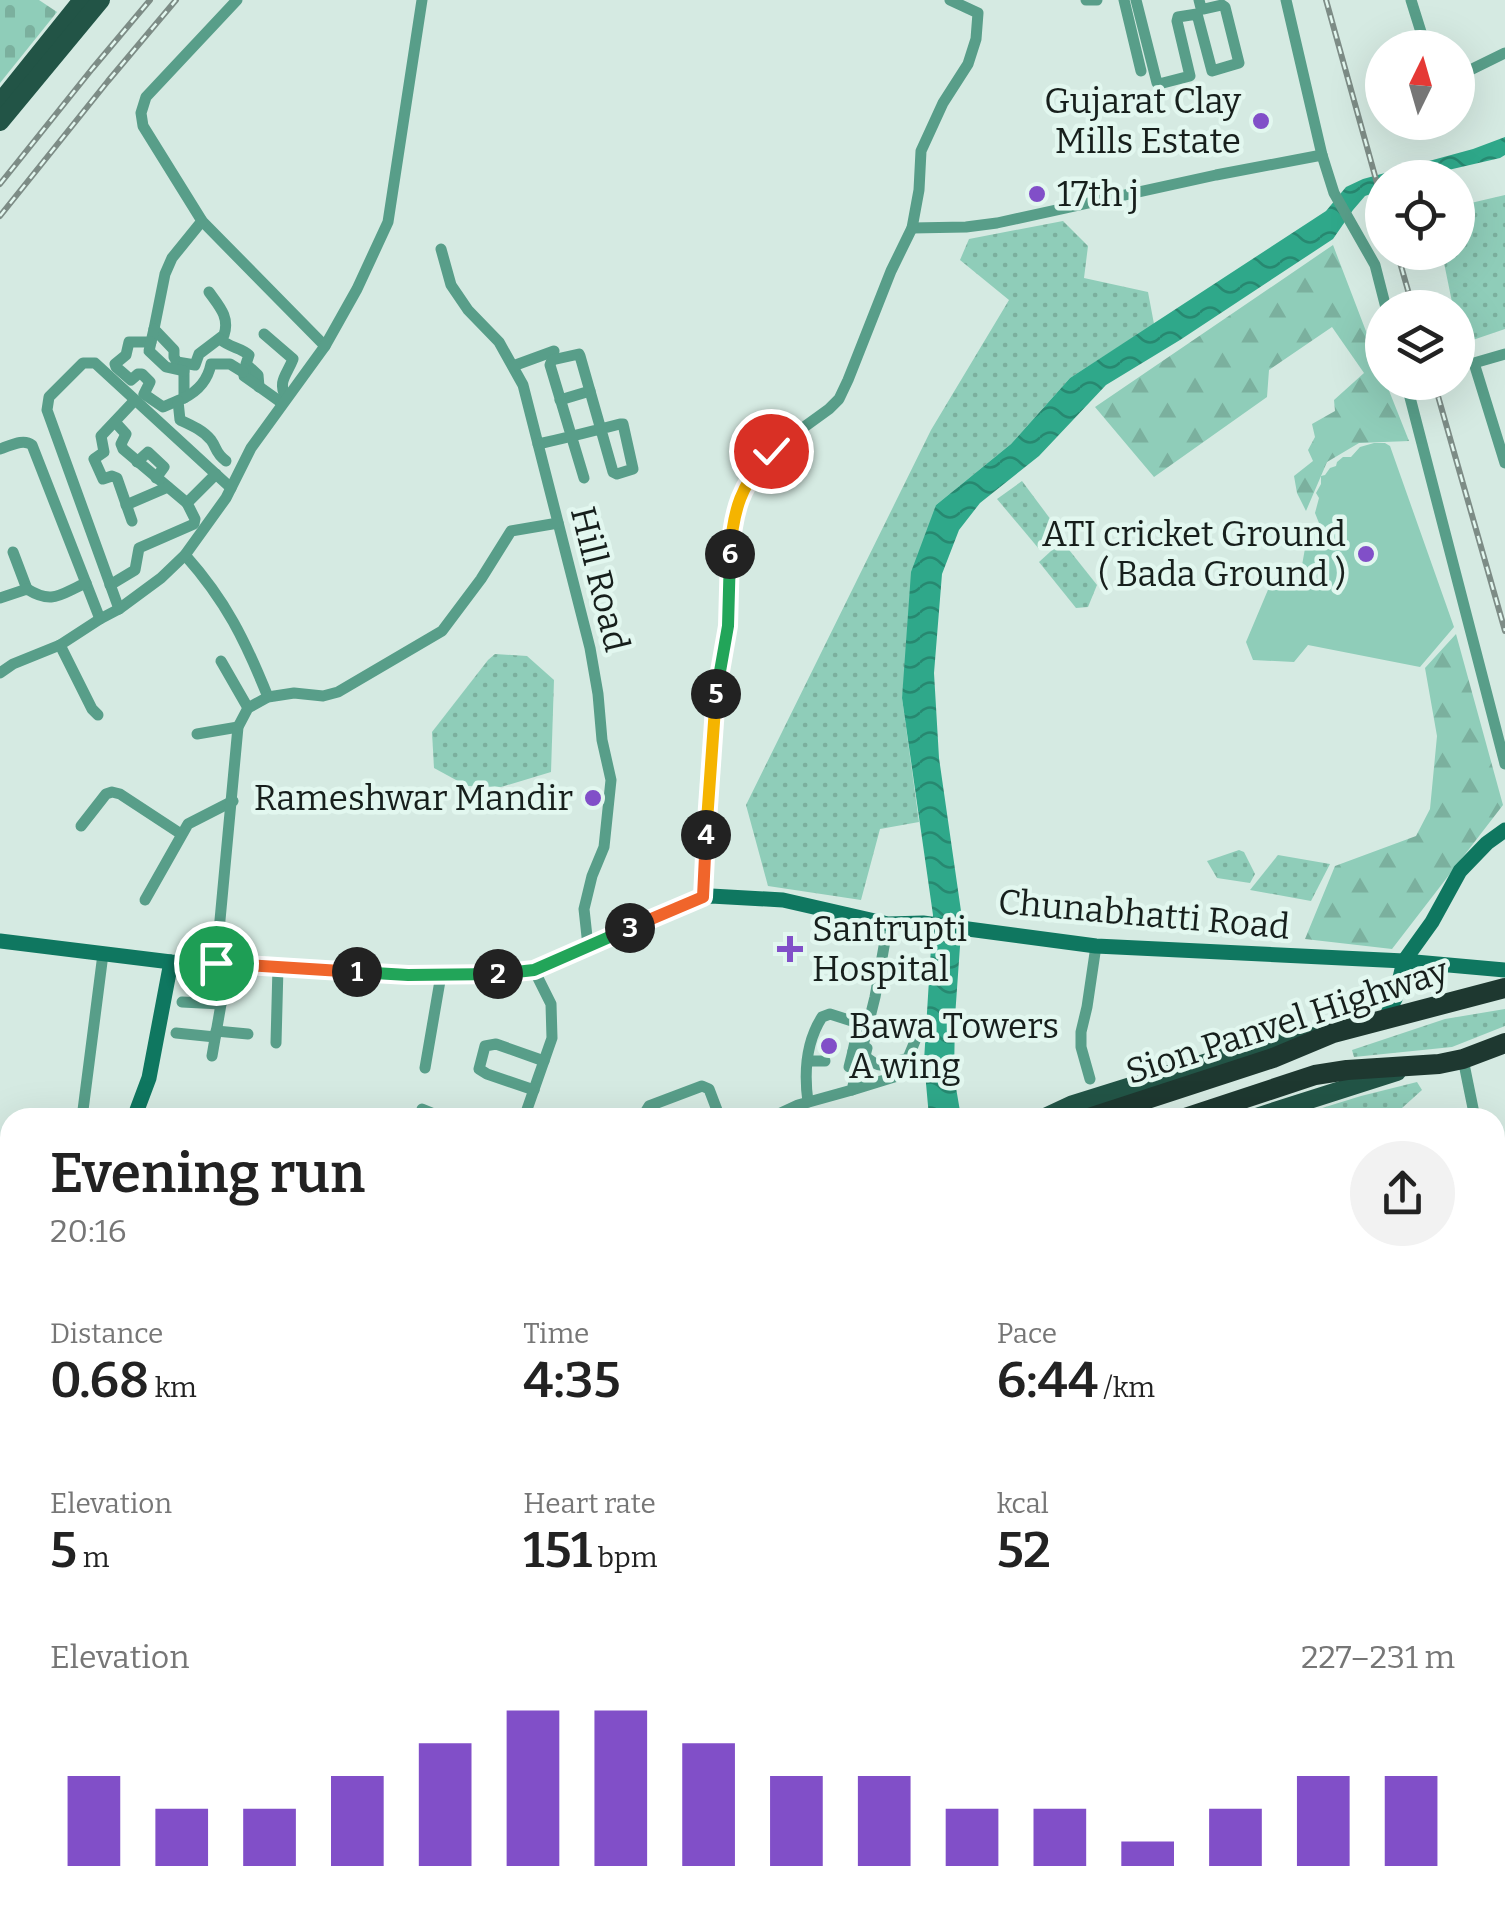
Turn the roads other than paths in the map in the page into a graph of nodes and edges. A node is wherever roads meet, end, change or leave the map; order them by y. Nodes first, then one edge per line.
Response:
1 (82, 0) edge
2 (101, 0) edge
3 (238, 0) edge
4 (422, 0) edge
5 (950, 0) edge
6 (1086, 0) edge
7 (1096, 0) edge
8 (1124, 0) edge
9 (1136, 0) edge
10 (1200, 0) edge
11 (1286, 0) edge
12 (1411, 0) edge
13 (981, 6) edge
14 (1420, 30) edge
15 (1505, 54) edge
16 (1475, 68) edge
17 (1141, 71) dead end
18 (27, 79) junction
19 (0, 102) edge
20 (0, 122) edge
21 (1322, 156) junction
22 (202, 221) junction
23 (912, 228) junction
24 (441, 249) dead end
25 (1381, 290) edge
26 (209, 292) dead end
27 (264, 334) dead end
28 (153, 335) junction
29 (220, 339) junction
30 (511, 345) dead end
31 (326, 346) junction
32 (554, 351) dead end
33 (1505, 354) edge
34 (211, 364) junction
35 (188, 366) junction
36 (516, 366) junction
37 (245, 369) junction
38 (590, 391) junction
39 (181, 399) junction
40 (135, 400) junction
41 (560, 400) junction
42 (1411, 400) edge
43 (284, 401) junction
44 (115, 422) junction
45 (570, 436) junction
46 (538, 444) junction
47 (0, 449) edge
48 (226, 461) dead end
49 (1505, 463) edge
50 (216, 474) junction
51 (584, 478) dead end
52 (168, 487) junction
53 (231, 488) junction
54 (187, 503) junction
55 (126, 505) junction
56 (132, 521) dead end
57 (558, 522) junction
58 (13, 552) dead end
59 (185, 555) junction
60 (86, 583) junction
61 (110, 586) junction
62 (27, 589) junction
63 (0, 598) edge
64 (119, 609) junction
65 (100, 619) junction
66 (60, 645) junction
67 (222, 661) dead end
68 (0, 673) edge
69 (268, 697) junction
70 (248, 708) junction
71 (98, 715) dead end
72 (238, 727) junction
73 (197, 734) dead end
74 (1505, 764) edge
75 (233, 801) junction
76 (80, 826) dead end
77 (1505, 830) edge
78 (181, 834) junction
79 (703, 897) junction
80 (145, 900) dead end
81 (888, 924) junction
82 (0, 941) edge
83 (588, 946) junction
84 (1096, 946) junction
85 (103, 954) junction
86 (171, 962) junction
87 (1404, 962) junction
88 (222, 964) junction
89 (278, 967) junction
90 (534, 970) junction
91 (1505, 970) edge
92 (441, 974) junction
93 (1505, 988) edge
94 (182, 1002) dead end
95 (221, 1004) junction
96 (1386, 1017) junction
97 (871, 1021) junction
98 (1332, 1032) junction
99 (176, 1033) dead end
100 (216, 1034) junction
101 (248, 1034) dead end
102 (276, 1043) dead end
103 (1505, 1043) edge
104 (857, 1052) junction
105 (212, 1056) dead end
106 (1463, 1059) junction
107 (808, 1060) junction
108 (544, 1061) junction
109 (826, 1061) dead end
110 (895, 1062) junction
111 (424, 1068) dead end
112 (849, 1068) dead end
113 (1412, 1068) junction
114 (920, 1069) dead end
115 (898, 1076) junction
116 (1090, 1079) dead end
117 (534, 1090) junction
118 (852, 1090) junction
119 (808, 1102) junction
120 (83, 1108) edge
121 (138, 1108) edge
122 (528, 1108) edge
123 (648, 1108) edge
124 (717, 1108) edge
125 (794, 1108) edge
126 (1089, 1108) edge
127 (1092, 1108) edge
128 (1215, 1108) edge
129 (1285, 1108) edge
130 (1473, 1108) edge

1 - 18 main road
2 - 18 main road
3 - 22 street
4 - 31 street
5 - 13 street
6 - 7 street
8 - 17 street
9 - 10 street
11 - 21 street
12 - 14 street
13 - 23 street
15 - 16 street
18 - 19 main road
18 - 20 main road
21 - 23 street
21 - 25 street
22 - 28 street
22 - 31 street
23 - 79 street
24 - 36 street, Hill Road
26 - 29 street
27 - 43 street
28 - 35 street
28 - 35 street
28 - 39 street
29 - 35 street
29 - 37 street
30 - 36 street
31 - 43 street
32 - 36 street
33 - 49 street
34 - 35 street
34 - 37 street
34 - 39 street
35 - 39 street
36 - 46 street, Hill Road
37 - 43 street
38 - 41 street
38 - 41 street
38 - 45 street
39 - 48 street
40 - 44 street
40 - 50 street
40 - 61 street
41 - 45 street
42 - 74 street
43 - 53 street
44 - 52 street
44 - 55 street
45 - 46 street
45 - 51 street
46 - 57 street, Hill Road
47 - 60 street
50 - 53 street
50 - 54 street
52 - 54 street
52 - 55 street
53 - 59 street
54 - 61 street
55 - 56 street
57 - 69 street
57 - 83 street, Hill Road
58 - 62 street
59 - 64 street
59 - 69 street
60 - 62 street
60 - 65 street
61 - 64 street
62 - 63 street
64 - 65 street
65 - 66 street
66 - 68 street
66 - 71 street
67 - 70 street
69 - 70 street
70 - 72 street
72 - 73 street
72 - 75 street
75 - 78 street
75 - 88 street
76 - 78 street
77 - 87 main road
78 - 80 street
79 - 81 main road, Chunabhatti Road
79 - 83 main road, Chunabhatti Road
81 - 84 main road, Chunabhatti Road
81 - 97 street
82 - 85 main road, Chunabhatti Road
83 - 90 main road, Chunabhatti Road
84 - 87 main road, Chunabhatti Road
84 - 116 street
85 - 86 main road, Chunabhatti Road
85 - 120 street
86 - 88 main road, Chunabhatti Road
86 - 121 main road
87 - 91 main road, Chunabhatti Road
87 - 96 main road
88 - 89 main road, Chunabhatti Road
88 - 95 street
89 - 92 main road, Chunabhatti Road
89 - 102 street
90 - 92 main road, Chunabhatti Road
90 - 108 street
92 - 111 street
93 - 96 highway, Sion Panvel Highway
94 - 95 street
95 - 100 street
96 - 98 highway, Sion Panvel Highway
97 - 104 street
97 - 110 street
97 - 110 street
98 - 126 main road
98 - 127 highway, Sion Panvel Highway
99 - 100 street
100 - 101 street
100 - 105 street
103 - 106 highway, Sion Panvel Highway
104 - 107 street
104 - 112 street
104 - 118 street
106 - 113 highway, Sion Panvel Highway
106 - 130 street
107 - 109 street
107 - 119 street
108 - 117 street
108 - 117 street
110 - 115 street
113 - 128 highway, Sion Panvel Highway
113 - 129 main road
114 - 115 street
115 - 118 street
117 - 122 street
118 - 119 street
119 - 125 street
123 - 124 street

